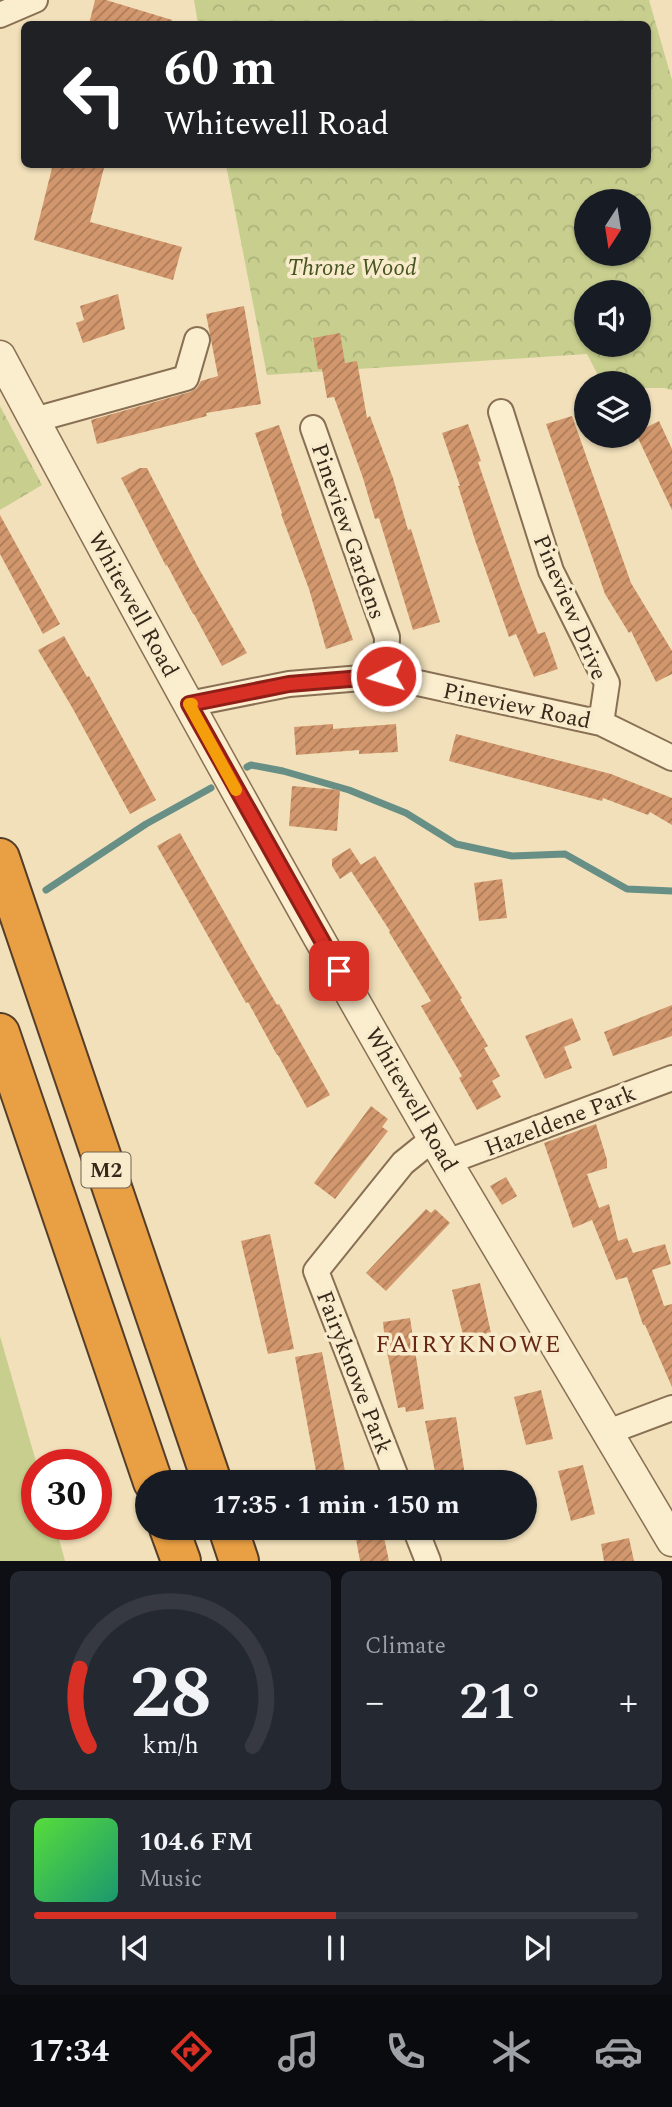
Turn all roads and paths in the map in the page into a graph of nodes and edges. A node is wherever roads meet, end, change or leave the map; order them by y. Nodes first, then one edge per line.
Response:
1 (36, 0) edge
2 (0, 15) edge
3 (197, 340) dead end
4 (0, 356) edge
5 (501, 412) dead end
6 (34, 420) junction
7 (313, 428) dead end
8 (386, 676) junction
9 (189, 704) junction
10 (601, 723) junction
11 (672, 758) edge
12 (0, 858) edge
13 (0, 1033) edge
14 (672, 1078) edge
15 (441, 1150) junction
16 (672, 1408) edge
17 (608, 1432) junction
18 (149, 1470) edge
19 (208, 1470) edge
20 (393, 1470) edge
21 (173, 1540) edge
22 (232, 1540) edge
23 (420, 1540) edge
24 (672, 1541) edge
25 (181, 1561) edge
26 (239, 1561) edge
27 (428, 1561) edge

1 - 2 street
3 - 6 street
4 - 6 street, Whitewell Road
5 - 10 street, Pineview Drive
6 - 9 street, Whitewell Road
7 - 8 street, Pineview Gardens
8 - 9 street, Pineview Road
8 - 10 street, Pineview Road
9 - 15 street, Whitewell Road
10 - 11 street, Pineview Road
12 - 19 highway, M2
13 - 18 highway, M2
14 - 15 street, Hazeldene Park
15 - 17 street, Whitewell Road
15 - 20 street, Fairyknowe Park
16 - 17 street
17 - 24 street, Whitewell Road
21 - 25 highway
22 - 26 highway
23 - 27 street

